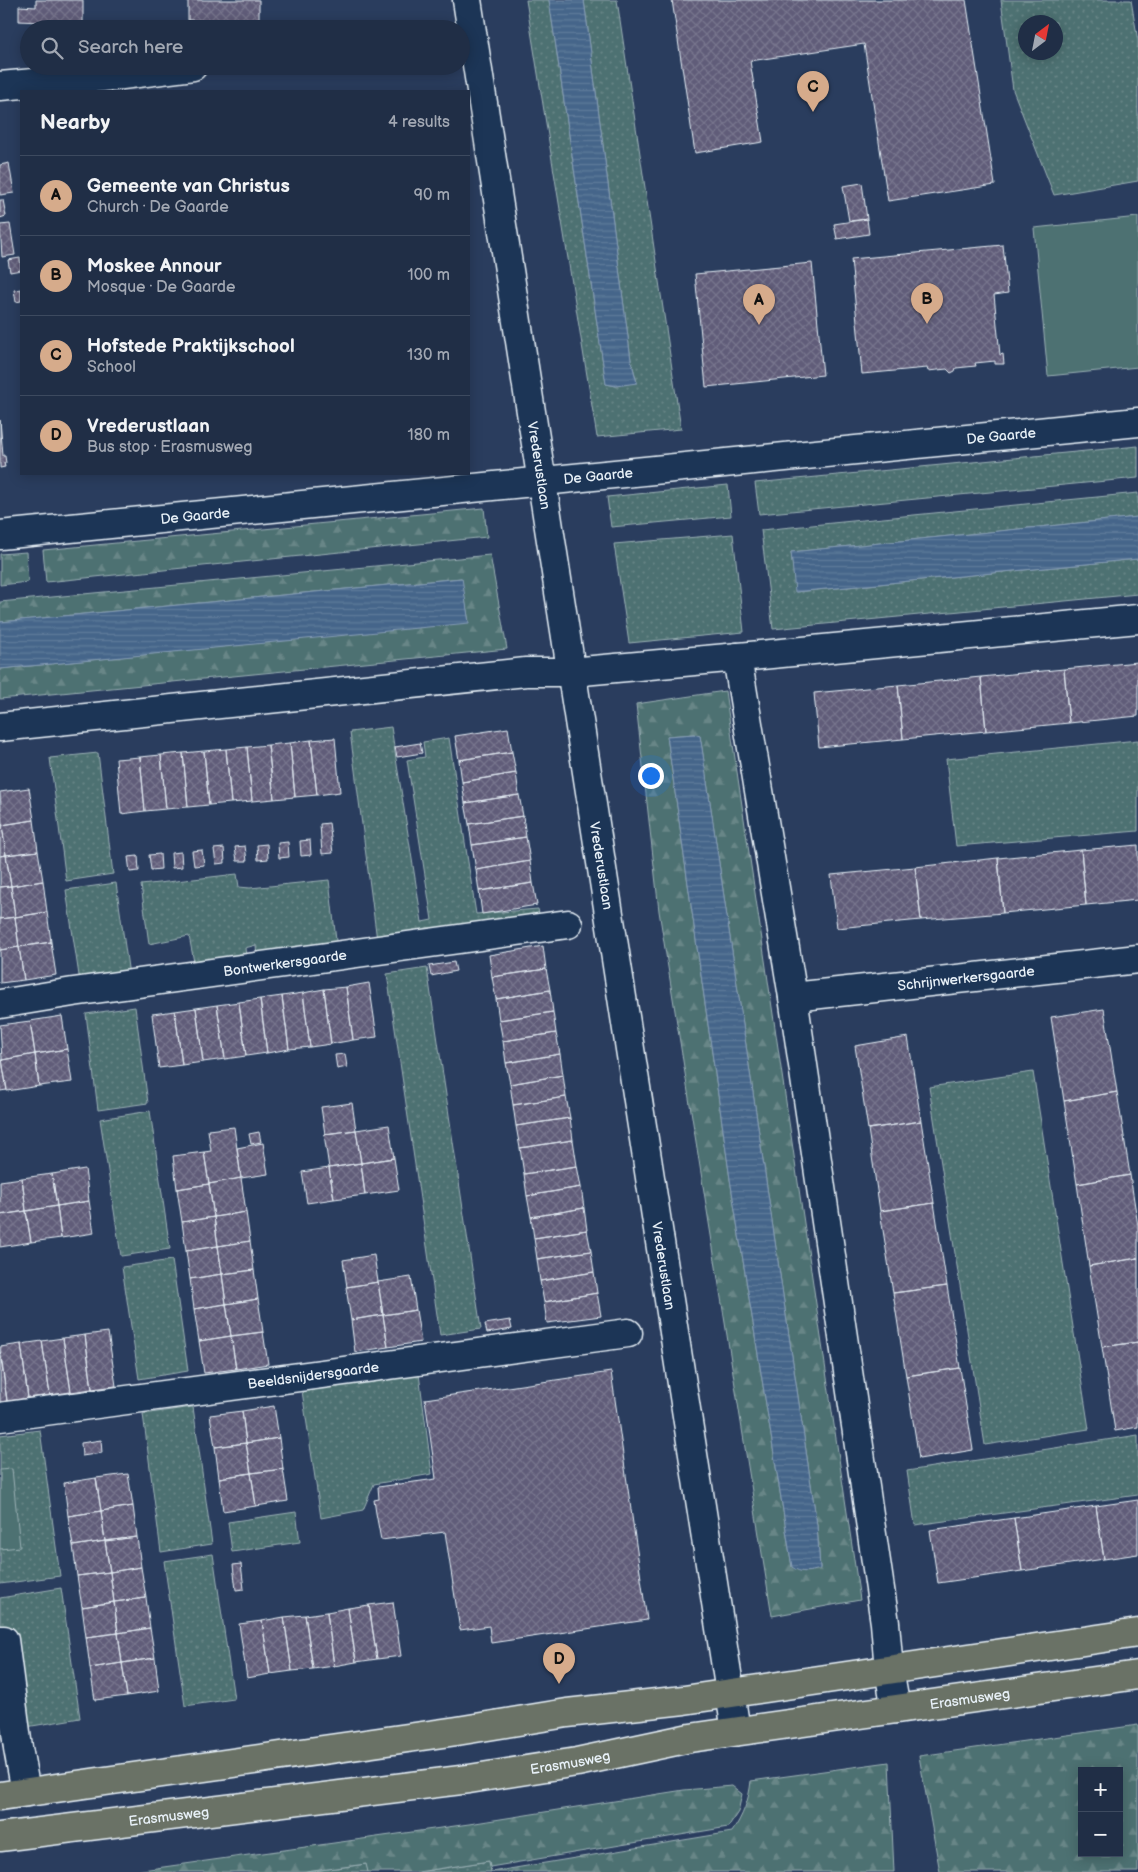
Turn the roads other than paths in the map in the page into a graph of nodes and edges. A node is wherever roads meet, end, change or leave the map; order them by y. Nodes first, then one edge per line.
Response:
1 (467, 0) edge
2 (467, 20) edge
3 (470, 58) edge
4 (122, 75) edge
5 (0, 86) edge
6 (1138, 422) edge
7 (542, 482) junction
8 (0, 534) edge
9 (1138, 619) edge
10 (738, 657) junction
11 (571, 672) junction
12 (0, 727) edge
13 (568, 924) dead end
14 (1138, 958) edge
15 (793, 997) junction
16 (0, 1004) edge
17 (628, 1333) dead end
18 (0, 1417) edge
19 (1138, 1632) edge
20 (0, 1640) edge
21 (889, 1670) junction
22 (1138, 1675) edge
23 (730, 1693) junction
24 (896, 1709) junction
25 (736, 1731) junction
26 (26, 1792) junction
27 (0, 1796) edge
28 (0, 1837) edge

1 - 2 street, Vrederustlaan
3 - 7 street, Vrederustlaan
4 - 5 street
6 - 7 street, De Gaarde
7 - 8 street, De Gaarde
7 - 11 street, Vrederustlaan
9 - 10 street
10 - 11 street
10 - 15 street
11 - 12 street
11 - 23 street, Vrederustlaan
13 - 16 street, Bontwerkersgaarde
14 - 15 street, Schrijnwerkersgaarde
15 - 21 street
17 - 18 street, Beeldsnijdersgaarde
19 - 21 main road
20 - 26 street
21 - 23 main road
21 - 24 street
22 - 24 main road, Erasmusweg
23 - 25 street, Vrederustlaan
23 - 26 main road
24 - 25 main road, Erasmusweg
25 - 28 main road, Erasmusweg
26 - 27 main road

